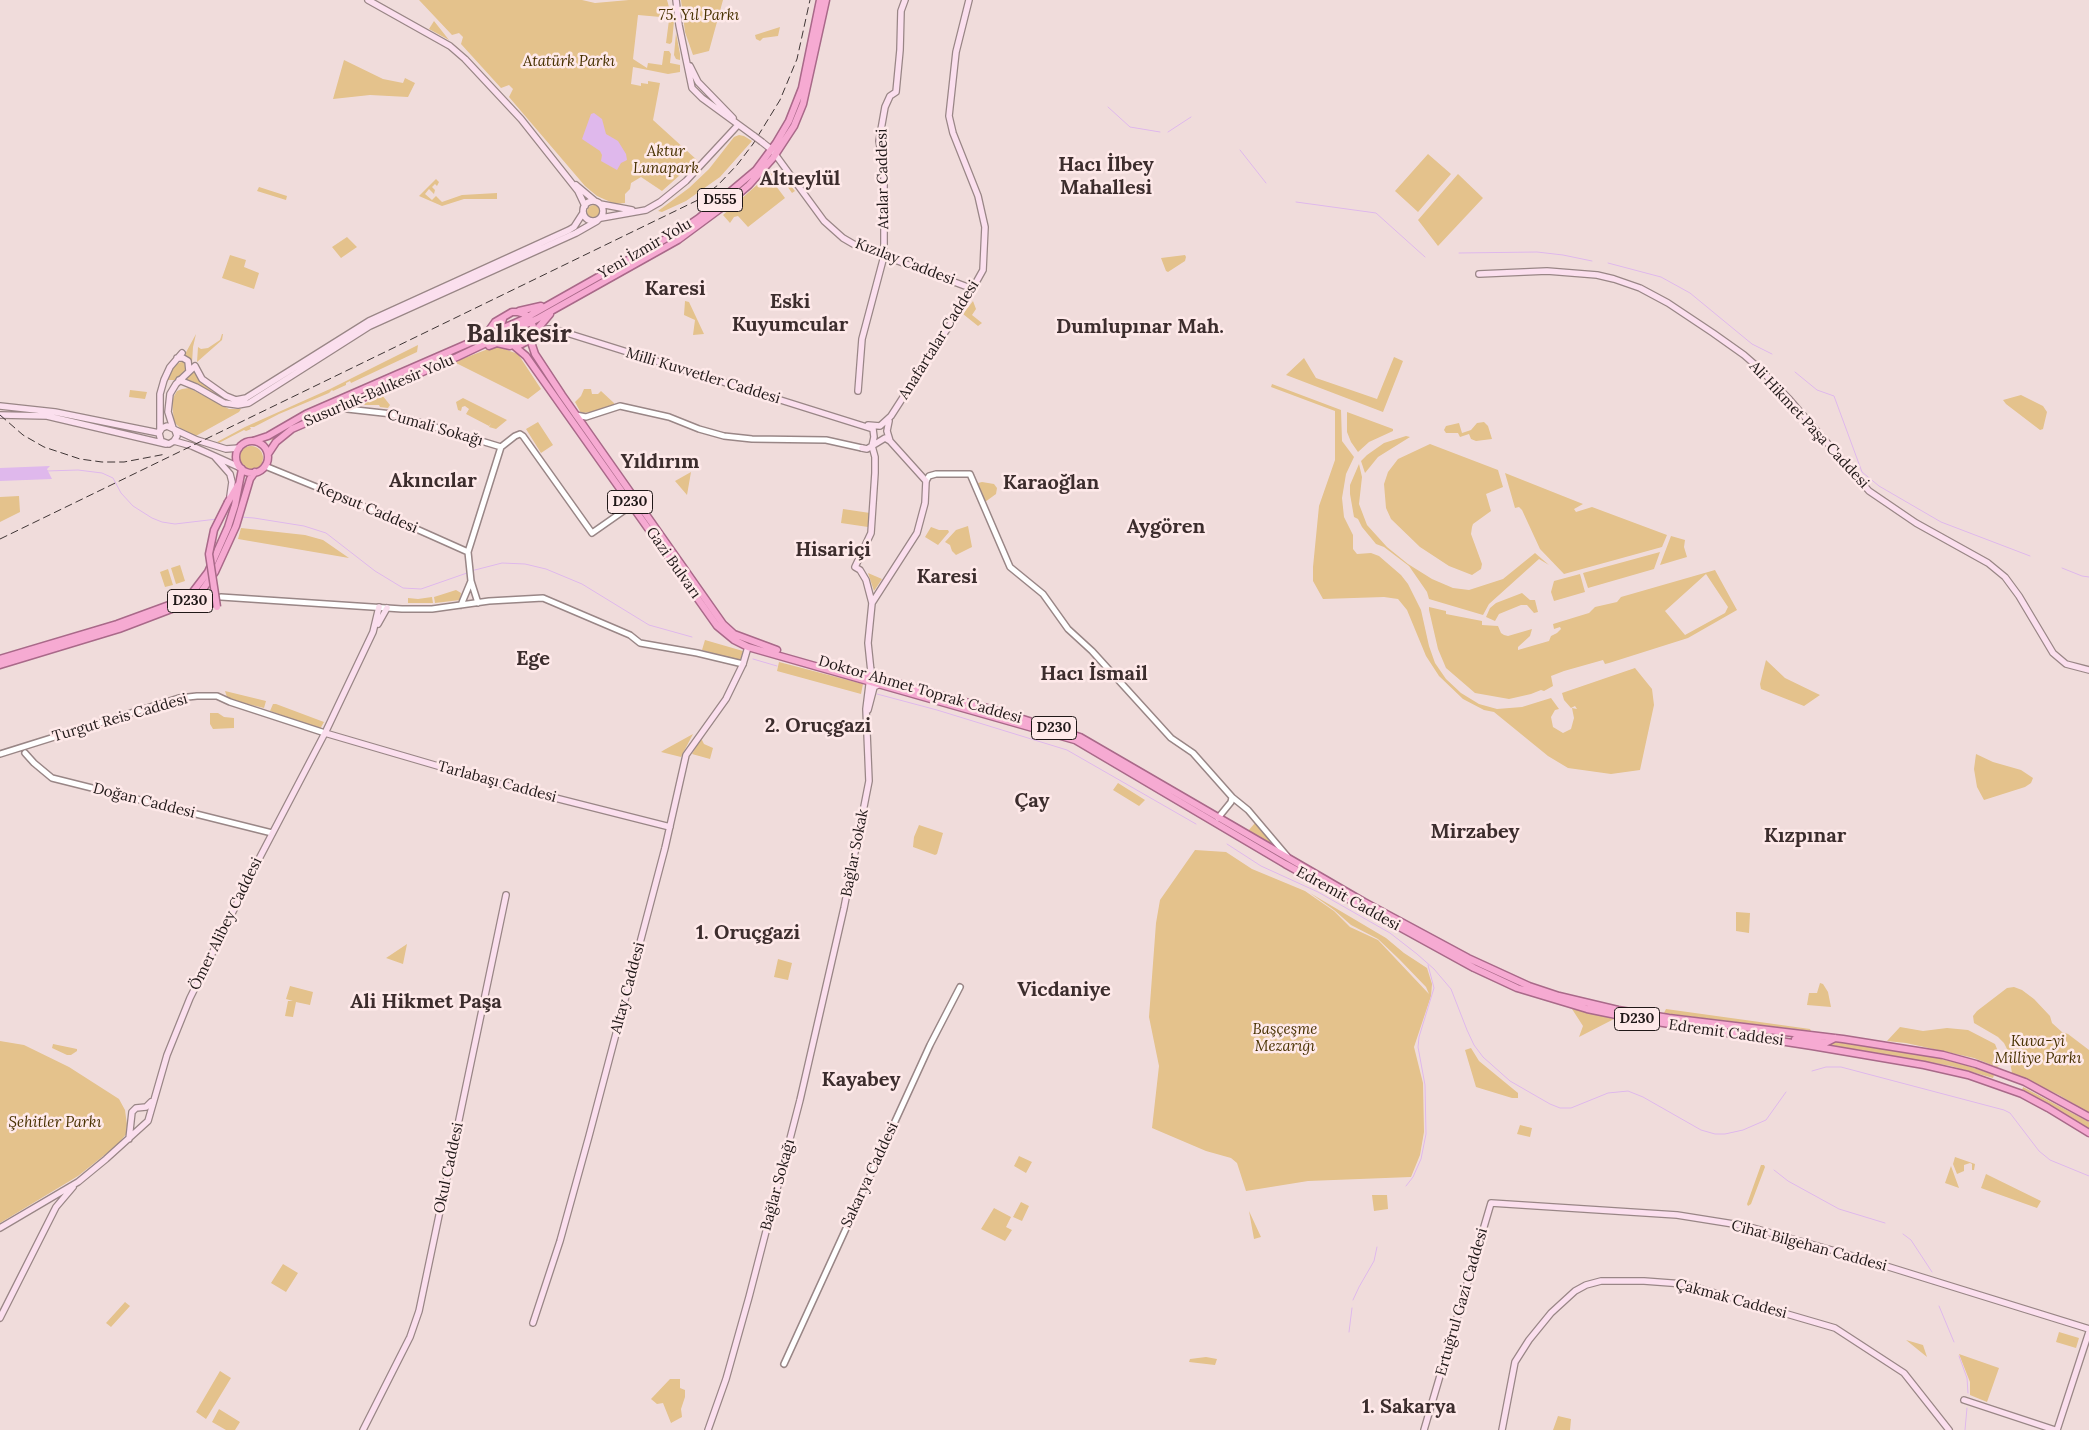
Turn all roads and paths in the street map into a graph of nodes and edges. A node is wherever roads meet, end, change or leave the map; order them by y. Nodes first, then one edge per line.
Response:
1 (368, 0) edge
2 (676, 0) edge
3 (820, 0) edge
4 (826, 0) edge
5 (905, 0) edge
6 (969, 0) edge
7 (738, 125) junction
8 (774, 152) junction
9 (570, 181) junction
10 (598, 203) junction
11 (584, 206) junction
12 (646, 210) junction
13 (583, 213) junction
14 (599, 219) junction
15 (884, 256) junction
16 (1479, 274) dead end
17 (973, 289) junction
18 (552, 303) junction
19 (552, 311) junction
20 (518, 312) junction
21 (503, 319) junction
22 (528, 319) junction
23 (501, 332) junction
24 (531, 337) junction
25 (483, 338) junction
26 (515, 347) junction
27 (457, 357) junction
28 (189, 371) junction
29 (164, 380) junction
30 (177, 382) junction
31 (858, 391) dead end
32 (0, 406) edge
33 (338, 408) junction
34 (0, 415) edge
35 (576, 415) junction
36 (891, 416) junction
37 (842, 419) junction
38 (174, 429) junction
39 (159, 432) junction
40 (174, 441) junction
41 (253, 441) junction
42 (890, 441) junction
43 (166, 444) junction
44 (872, 446) junction
45 (501, 447) junction
46 (239, 448) junction
47 (862, 448) joint
48 (268, 454) junction
49 (214, 456) junction
50 (265, 466) junction
51 (242, 469) junction
52 (255, 472) junction
53 (241, 480) junction
54 (926, 482) junction
55 (228, 501) junction
56 (238, 505) junction
57 (632, 505) junction
58 (468, 552) junction
59 (471, 581) junction
60 (221, 598) dead end
61 (478, 602) junction
62 (872, 603) junction
63 (461, 605) junction
64 (217, 607) dead end
65 (379, 607) junction
66 (387, 608) junction
67 (372, 632) junction
68 (749, 644) junction
69 (0, 659) edge
70 (744, 664) junction
71 (0, 665) edge
72 (2089, 670) edge
73 (871, 679) junction
74 (325, 733) junction
75 (25, 753) dead end
76 (0, 754) edge
77 (1232, 797) junction
78 (1211, 823) junction
79 (670, 827) junction
80 (272, 833) junction
81 (1290, 860) junction
82 (506, 895) dead end
83 (838, 937) joint
84 (960, 988) dead end
85 (1835, 1038) junction
86 (1772, 1039) junction
87 (154, 1097) junction
88 (2089, 1117) edge
89 (2089, 1133) edge
90 (129, 1139) junction
91 (78, 1182) junction
92 (1491, 1203) joint
93 (0, 1228) edge
94 (0, 1318) edge
95 (533, 1323) dead end
96 (2089, 1331) edge
97 (784, 1364) dead end
98 (1964, 1400) dead end
99 (363, 1430) edge
100 (708, 1430) edge
101 (1424, 1430) edge
102 (1502, 1430) edge
103 (1949, 1430) edge
104 (2056, 1430) edge

1 - 9 main road
2 - 7 main road, Kızılay Caddesi
3 - 8 highway, Yeni İzmir Yolu / D555
4 - 8 highway, Yeni İzmir Yolu / D555
5 - 15 main road, Atalar Caddesi
6 - 17 main road, Anafartalar Caddesi
7 - 8 main road, Kızılay Caddesi, bridge
7 - 12 main road
8 - 15 main road, Kızılay Caddesi
8 - 18 highway, Yeni İzmir Yolu / D555
8 - 19 highway, Yeni İzmir Yolu / D555
9 - 10 main road
9 - 11 main road
10 - 11 main road
10 - 12 main road
10 - 14 main road
11 - 13 main road
12 - 14 main road
13 - 14 main road
13 - 28 main road
14 - 30 main road
15 - 17 main road, Kızılay Caddesi
15 - 31 main road, Atalar Caddesi
16 - 72 main road, Ali Hikmet Paşa Caddesi
17 - 36 main road, Anafartalar Caddesi
18 - 20 highway
18 - 22 highway, Yeni İzmir Yolu / D555
19 - 22 highway, Susurluk-Balıkesir Yolu
19 - 24 highway, D555
20 - 21 highway
20 - 22 highway
21 - 23 highway
21 - 25 highway
22 - 23 highway, Susurluk-Balıkesir Yolu
22 - 24 highway
23 - 25 highway, Susurluk-Balıkesir Yolu
23 - 26 highway, Gazi Bulvarı
23 - 27 highway, Susurluk-Balıkesir Yolu
24 - 26 highway
24 - 35 highway, Gazi Bulvarı / D230
24 - 37 main road, Milli Kuvvetler Caddesi
25 - 41 highway, Susurluk-Balıkesir Yolu
26 - 27 highway
26 - 57 highway, Gazi Bulvarı / D230
27 - 33 highway, Susurluk-Balıkesir Yolu
28 - 29 main road
28 - 30 main road
29 - 30 main road
29 - 39 main road
30 - 38 main road
32 - 39 main road
33 - 45 street, Cumali Sokağı
33 - 48 highway, Susurluk-Balıkesir Yolu
34 - 43 main road
35 - 47 street
35 - 68 highway, Gazi Bulvarı / D230
36 - 37 main road
36 - 42 main road
37 - 44 main road, Milli Kuvvetler Caddesi
38 - 39 main road
38 - 40 main road
38 - 46 main road
39 - 43 main road
40 - 43 main road
40 - 49 main road
41 - 46 highway
41 - 48 highway
42 - 44 main road
42 - 54 main road
44 - 47 main road
44 - 62 main road
45 - 57 street
45 - 58 street
46 - 51 highway
48 - 50 highway
49 - 51 main road
49 - 55 main road
50 - 52 highway
50 - 58 street, Kepsut Caddesi
51 - 52 highway
51 - 53 highway, D230
52 - 56 highway, D230
53 - 55 highway
53 - 56 highway, D230
54 - 62 main road
54 - 77 street
55 - 64 highway, bridge
56 - 69 highway, D230
56 - 71 highway, D230
57 - 68 highway, Gazi Bulvarı / D230
58 - 59 street
59 - 61 street
59 - 63 street
60 - 65 street
61 - 63 street
61 - 70 street
62 - 73 main road
63 - 66 street
65 - 66 street
65 - 67 main road
66 - 67 main road
67 - 74 main road, Ömer Alibey Caddesi
68 - 70 main road, Altay Caddesi
68 - 73 highway, Doktor Ahmet Toprak Caddesi / D230
68 - 73 highway, Doktor Ahmet Toprak Caddesi / D230
70 - 79 main road, Altay Caddesi
73 - 78 highway, Doktor Ahmet Toprak Caddesi / D230
73 - 78 highway, Doktor Ahmet Toprak Caddesi / D230
73 - 83 main road, Bağlar Sokak
74 - 76 street, Turgut Reis Caddesi
74 - 79 main road, Tarlabaşı Caddesi
74 - 80 main road, Ömer Alibey Caddesi
75 - 80 street, Doğan Caddesi
77 - 78 street
77 - 81 street
78 - 81 highway, Edremit Caddesi / D230
78 - 86 highway, Edremit Caddesi / D230
79 - 95 main road, Altay Caddesi
80 - 87 main road, Ömer Alibey Caddesi
81 - 85 highway, Edremit Caddesi / D230
82 - 99 main road, Okul Caddesi
83 - 100 main road, Bağlar Sokağı
84 - 97 street, Sakarya Caddesi
85 - 86 highway
85 - 88 highway, Edremit Caddesi / D230
86 - 89 highway, Edremit Caddesi / D230
87 - 90 main road, Ömer Alibey Caddesi
87 - 90 main road
90 - 91 main road
91 - 93 main road
91 - 94 main road
92 - 96 main road, Cihat Bilgehan Caddesi
92 - 101 main road, Ertuğrul Gazi Caddesi
96 - 104 main road
98 - 104 main road
102 - 103 main road, Çakmak Caddesi

